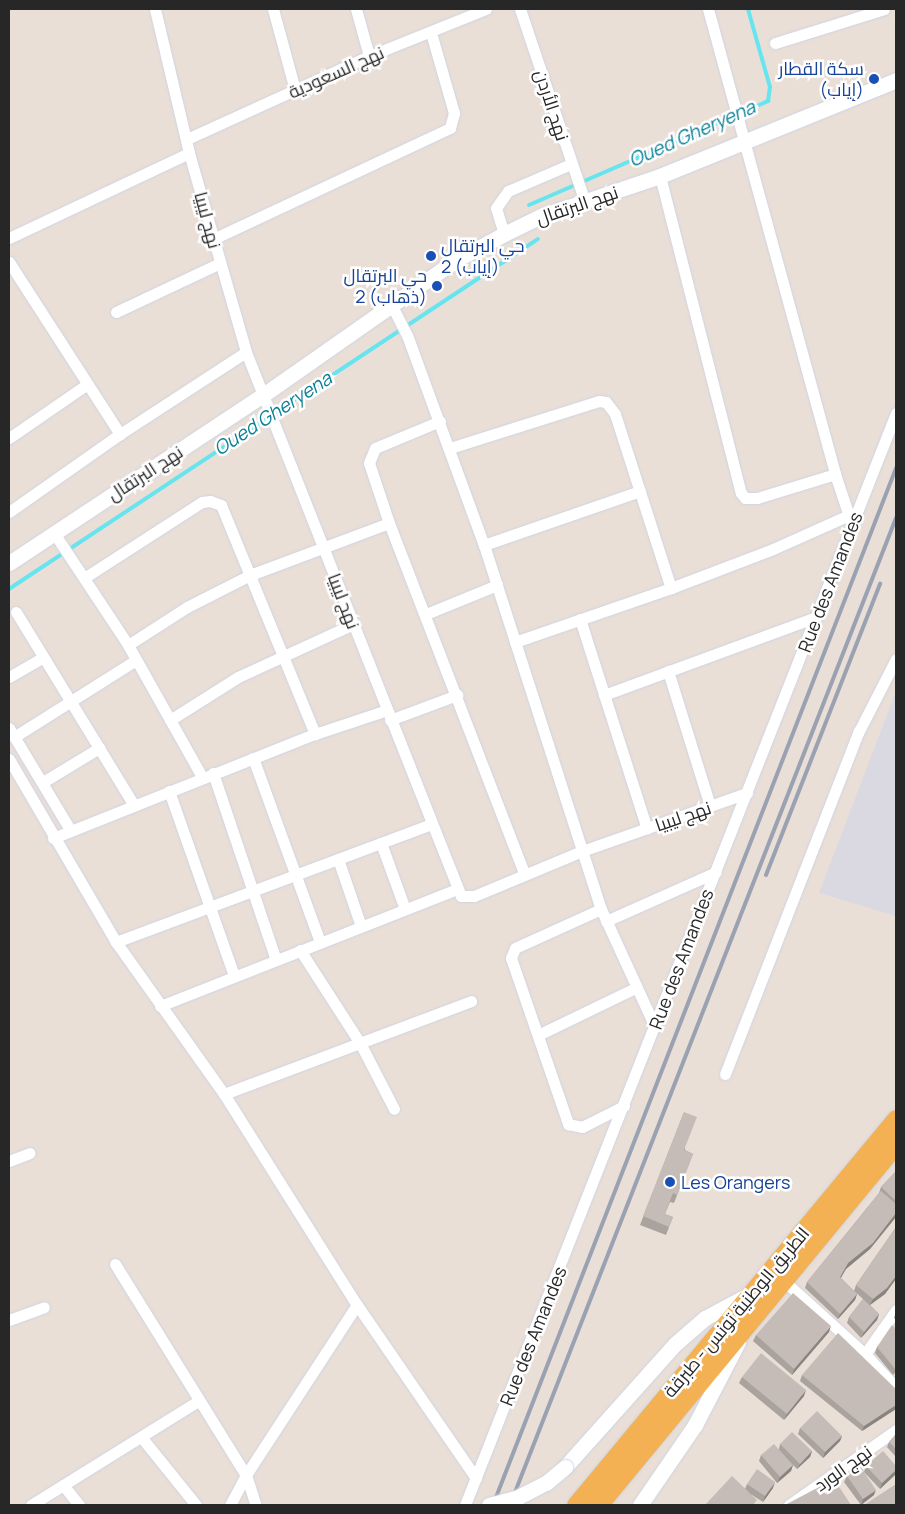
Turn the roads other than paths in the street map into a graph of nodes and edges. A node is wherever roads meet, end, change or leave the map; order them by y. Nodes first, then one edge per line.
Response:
1 (156, 9) edge
2 (273, 9) edge
3 (356, 9) edge
4 (486, 9) edge
5 (520, 9) edge
6 (708, 9) edge
7 (884, 9) edge
8 (431, 33) junction
9 (775, 43) dead end
10 (369, 56) junction
11 (896, 80) edge
12 (295, 90) junction
13 (744, 138) junction
14 (186, 139) junction
15 (190, 153) junction
16 (571, 164) junction
17 (660, 176) junction
18 (584, 200) junction
19 (504, 234) junction
20 (9, 238) edge
21 (213, 239) junction
22 (9, 262) edge
23 (220, 264) junction
24 (391, 304) junction
25 (116, 312) dead end
26 (246, 352) junction
27 (86, 385) junction
28 (265, 400) junction
29 (896, 413) edge
30 (440, 421) junction
31 (120, 434) junction
32 (9, 438) edge
33 (450, 448) junction
34 (835, 474) junction
35 (640, 491) junction
36 (9, 512) edge
37 (851, 520) junction
38 (389, 523) junction
39 (57, 538) junction
40 (484, 545) junction
41 (324, 548) junction
42 (9, 563) edge
43 (81, 574) junction
44 (250, 575) junction
45 (497, 585) junction
46 (671, 588) junction
47 (16, 612) dead end
48 (426, 614) junction
49 (816, 617) junction
50 (580, 619) junction
51 (353, 624) junction
52 (515, 642) junction
53 (128, 645) junction
54 (43, 657) junction
55 (282, 657) junction
56 (896, 659) edge
57 (136, 660) junction
58 (668, 671) junction
59 (9, 677) edge
60 (604, 694) junction
61 (457, 696) junction
62 (70, 702) junction
63 (389, 715) junction
64 (170, 720) junction
65 (12, 732) edge
66 (315, 734) junction
67 (99, 748) junction
68 (253, 758) junction
69 (10, 763) edge
70 (207, 775) junction
71 (43, 782) junction
72 (169, 791) junction
73 (747, 794) junction
74 (134, 805) junction
75 (710, 806) junction
76 (431, 824) junction
77 (647, 828) junction
78 (71, 831) junction
79 (53, 838) junction
80 (381, 843) junction
81 (582, 851) junction
82 (338, 858) junction
83 (716, 872) junction
84 (295, 874) junction
85 (525, 875) junction
86 (457, 889) junction
87 (253, 890) junction
88 (208, 907) junction
89 (405, 909) junction
90 (601, 909) junction
91 (606, 920) junction
92 (361, 926) junction
93 (116, 942) junction
94 (320, 942) junction
95 (300, 950) junction
96 (276, 960) junction
97 (234, 976) junction
98 (636, 988) junction
99 (471, 1001) dead end
100 (160, 1006) junction
101 (655, 1027) junction
102 (540, 1034) junction
103 (360, 1043) junction
104 (725, 1074) dead end
105 (224, 1094) junction
106 (624, 1106) junction
107 (394, 1109) dead end
108 (896, 1119) edge
109 (896, 1143) edge
110 (30, 1154) dead end
111 (9, 1161) edge
112 (115, 1264) dead end
113 (783, 1280) junction
114 (752, 1293) junction
115 (357, 1305) junction
116 (44, 1307) dead end
117 (896, 1310) edge
118 (753, 1316) junction
119 (9, 1320) edge
120 (865, 1354) junction
121 (896, 1388) edge
122 (198, 1401) junction
123 (896, 1430) edge
124 (142, 1438) junction
125 (246, 1475) junction
126 (476, 1478) junction
127 (63, 1485) junction
128 (31, 1505) edge
129 (79, 1505) edge
130 (196, 1505) edge
131 (230, 1505) edge
132 (256, 1505) edge
133 (465, 1505) edge
134 (489, 1505) edge
135 (576, 1505) edge
136 (598, 1505) edge
137 (640, 1505) edge
138 (789, 1505) edge

1 - 14 street, نهج ليبيا
2 - 12 street
3 - 10 street
4 - 8 street, نهج السعودية
5 - 16 street, نهج الأردن
6 - 13 street
7 - 9 street
8 - 10 street, نهج السعودية
8 - 21 street
10 - 12 street, نهج السعودية
11 - 13 street, نهج البرتقال
12 - 14 street, نهج السعودية
13 - 17 street, نهج البرتقال
13 - 34 street
14 - 15 street, نهج ليبيا
15 - 20 street
15 - 21 street, نهج ليبيا
16 - 18 street, نهج الأردن
16 - 19 street
17 - 18 street, نهج البرتقال
17 - 34 street
18 - 19 street, نهج البرتقال
19 - 24 street, نهج البرتقال
21 - 23 street, نهج ليبيا
22 - 27 street
23 - 25 street
23 - 26 street, نهج ليبيا
24 - 28 street, نهج البرتقال
24 - 30 street
26 - 28 street, نهج ليبيا
26 - 31 street
27 - 31 street
27 - 32 street
28 - 39 street, نهج البرتقال
28 - 41 street, نهج ليبيا
29 - 37 street, Rue des Amandes
30 - 33 street
30 - 38 street
31 - 36 street
33 - 35 street
33 - 40 street
34 - 37 street
35 - 40 street
35 - 46 street
37 - 46 street
37 - 49 street, Rue des Amandes
38 - 41 street
38 - 48 street
39 - 42 street, نهج البرتقال
39 - 43 street
40 - 45 street
41 - 44 street
41 - 51 street, نهج ليبيا
43 - 44 street
43 - 53 street
44 - 53 street
44 - 55 street
45 - 48 street
45 - 52 street
46 - 50 street
47 - 54 street
48 - 61 street
49 - 58 street
49 - 73 street, Rue des Amandes
50 - 52 street
50 - 60 street
51 - 55 street
51 - 63 street, نهج ليبيا
52 - 81 street
53 - 57 street
54 - 59 street
54 - 62 street
55 - 64 street
55 - 66 street
56 - 104 street
57 - 62 street
57 - 64 street
58 - 60 street
58 - 75 street
60 - 77 street
61 - 63 street
61 - 85 street
62 - 65 street
62 - 67 street
63 - 66 street
63 - 76 street, نهج ليبيا
64 - 70 street
65 - 71 street
66 - 68 street
67 - 71 street
67 - 74 street
68 - 70 street
68 - 84 street
69 - 79 street
70 - 72 street
70 - 87 street
71 - 78 street
72 - 74 street
72 - 88 street
73 - 75 street, نهج ليبيا
73 - 83 street, Rue des Amandes
74 - 78 street
75 - 77 street, نهج ليبيا
76 - 80 street
76 - 86 street, نهج ليبيا
77 - 81 street, نهج ليبيا
78 - 79 street
79 - 93 street
80 - 82 street
80 - 89 street
81 - 85 street, نهج ليبيا
81 - 90 street
82 - 84 street
82 - 92 street
83 - 91 street
83 - 101 street, Rue des Amandes
84 - 87 street
84 - 94 street
85 - 86 street, نهج ليبيا
86 - 89 street
87 - 88 street
87 - 96 street
88 - 93 street
88 - 97 street
89 - 92 street
90 - 91 street
90 - 102 street
91 - 98 street
92 - 94 street
93 - 100 street
94 - 95 street
95 - 96 street
95 - 103 street
96 - 97 street
97 - 100 street
98 - 101 street
98 - 102 street
99 - 103 street
100 - 105 street
101 - 106 street, Rue des Amandes
102 - 106 street
103 - 105 street
103 - 107 street
105 - 115 street
106 - 126 street, Rue des Amandes
108 - 114 main road, الطريق الوطنية تونس - طبرقة
109 - 113 main road, الطريق الوطنية تونس - طبرقة
110 - 111 street
112 - 122 street
113 - 118 main road, الطريق الوطنية تونس - طبرقة
113 - 120 street
114 - 134 street, bridge
114 - 135 main road, الطريق الوطنية تونس - طبرقة
115 - 125 street
115 - 126 street
116 - 119 street
117 - 120 street
118 - 136 main road, الطريق الوطنية تونس - طبرقة
118 - 137 street
120 - 121 street
122 - 124 street
122 - 125 street
123 - 138 street, نهج الورد
124 - 127 street
124 - 130 street
125 - 131 street
125 - 132 street
126 - 133 street, Rue des Amandes
127 - 128 street
127 - 129 street

